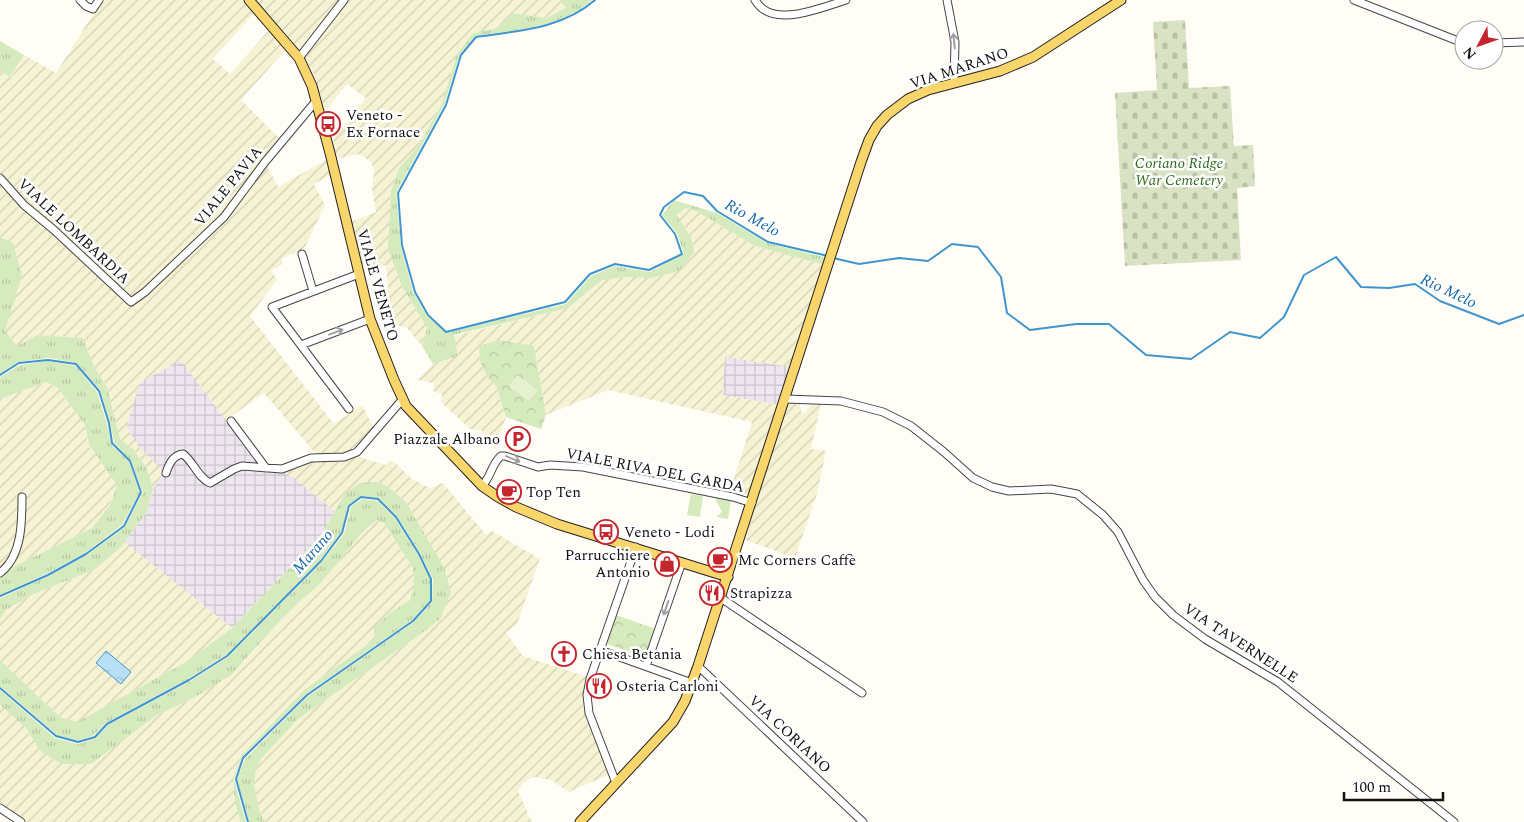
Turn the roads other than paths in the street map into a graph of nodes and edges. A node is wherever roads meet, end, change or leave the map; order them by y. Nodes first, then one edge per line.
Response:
1 (80, 0) edge
2 (98, 0) edge
3 (249, 0) edge
4 (344, 0) edge
5 (755, 0) edge
6 (846, 0) edge
7 (947, 0) edge
8 (1121, 0) edge
9 (1354, 0) edge
10 (1454, 39) edge
11 (1524, 42) edge
12 (1504, 43) edge
13 (299, 58) junction
14 (954, 83) junction
15 (316, 101) junction
16 (0, 178) edge
17 (302, 254) dead end
18 (359, 274) junction
19 (313, 291) junction
20 (131, 302) joint
21 (370, 319) junction
22 (301, 345) junction
23 (786, 399) junction
24 (402, 400) junction
25 (349, 409) dead end
26 (231, 421) dead end
27 (266, 468) junction
28 (166, 473) dead end
29 (482, 486) junction
30 (22, 497) dead end
31 (752, 503) junction
32 (636, 547) junction
33 (682, 562) junction
34 (0, 573) edge
35 (728, 577) junction
36 (720, 598) junction
37 (600, 650) junction
38 (646, 666) junction
39 (698, 666) junction
40 (692, 683) junction
41 (862, 693) dead end
42 (616, 783) junction
43 (0, 808) edge
44 (21, 822) edge
45 (580, 822) edge
46 (862, 822) edge
47 (1454, 822) edge

1 - 2 street
3 - 13 main road, VIALE VENETO
4 - 13 street
5 - 6 street
14 -> 7 street
8 - 14 main road, VIA MARANO
9 - 10 street
11 - 12 street
13 - 15 main road, VIALE VENETO
14 - 23 main road, VIA MARANO
15 - 18 main road, VIALE VENETO
15 - 20 street, VIALE PAVIA
16 - 20 street, VIALE LOMBARDIA
17 - 19 street
18 - 19 street
18 - 21 main road, VIALE VENETO
19 - 22 street
22 -> 21 street
21 - 24 main road, VIALE VENETO
22 - 25 street
23 - 31 main road, VIA MARANO
23 - 47 street, VIA TAVERNELLE
24 - 27 street
24 - 29 main road, VIALE VENETO
26 - 27 street
27 - 28 street
29 -> 31 street, VIALE RIVA DEL GARDA
29 - 32 main road, VIALE VENETO
30 - 34 street
31 - 35 main road, VIA MARANO
32 - 33 main road, VIALE VENETO
32 - 37 street
33 - 35 main road, VIALE VENETO
33 -> 38 street
35 - 36 main road, VIA MARANO
36 - 39 main road, VIA MARANO
36 - 41 street
37 - 38 street
37 - 42 street
38 - 40 street
39 - 40 main road, VIA MARANO
39 - 46 street, VIA CORIANO
40 - 42 main road, VIA MARANO
42 - 45 main road, VIA MARANO
43 - 44 street

